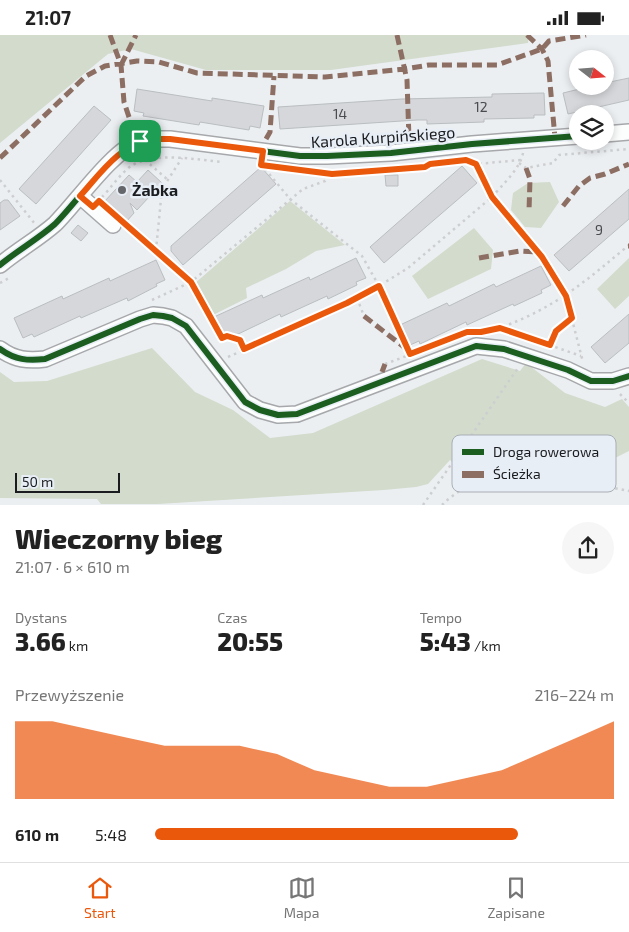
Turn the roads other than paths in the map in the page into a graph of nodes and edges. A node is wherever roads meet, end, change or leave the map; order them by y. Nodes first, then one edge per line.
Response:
1 (629, 132) edge
2 (614, 133) edge
3 (569, 137) edge
4 (80, 196) junction
5 (117, 222) road end
6 (0, 265) edge
7 (0, 349) edge
8 (629, 376) edge

1 - 2 street
3 - 4 street, Karola Kurpińskiego
4 - 5 street
4 - 6 street, Karola Kurpińskiego
7 - 8 street

